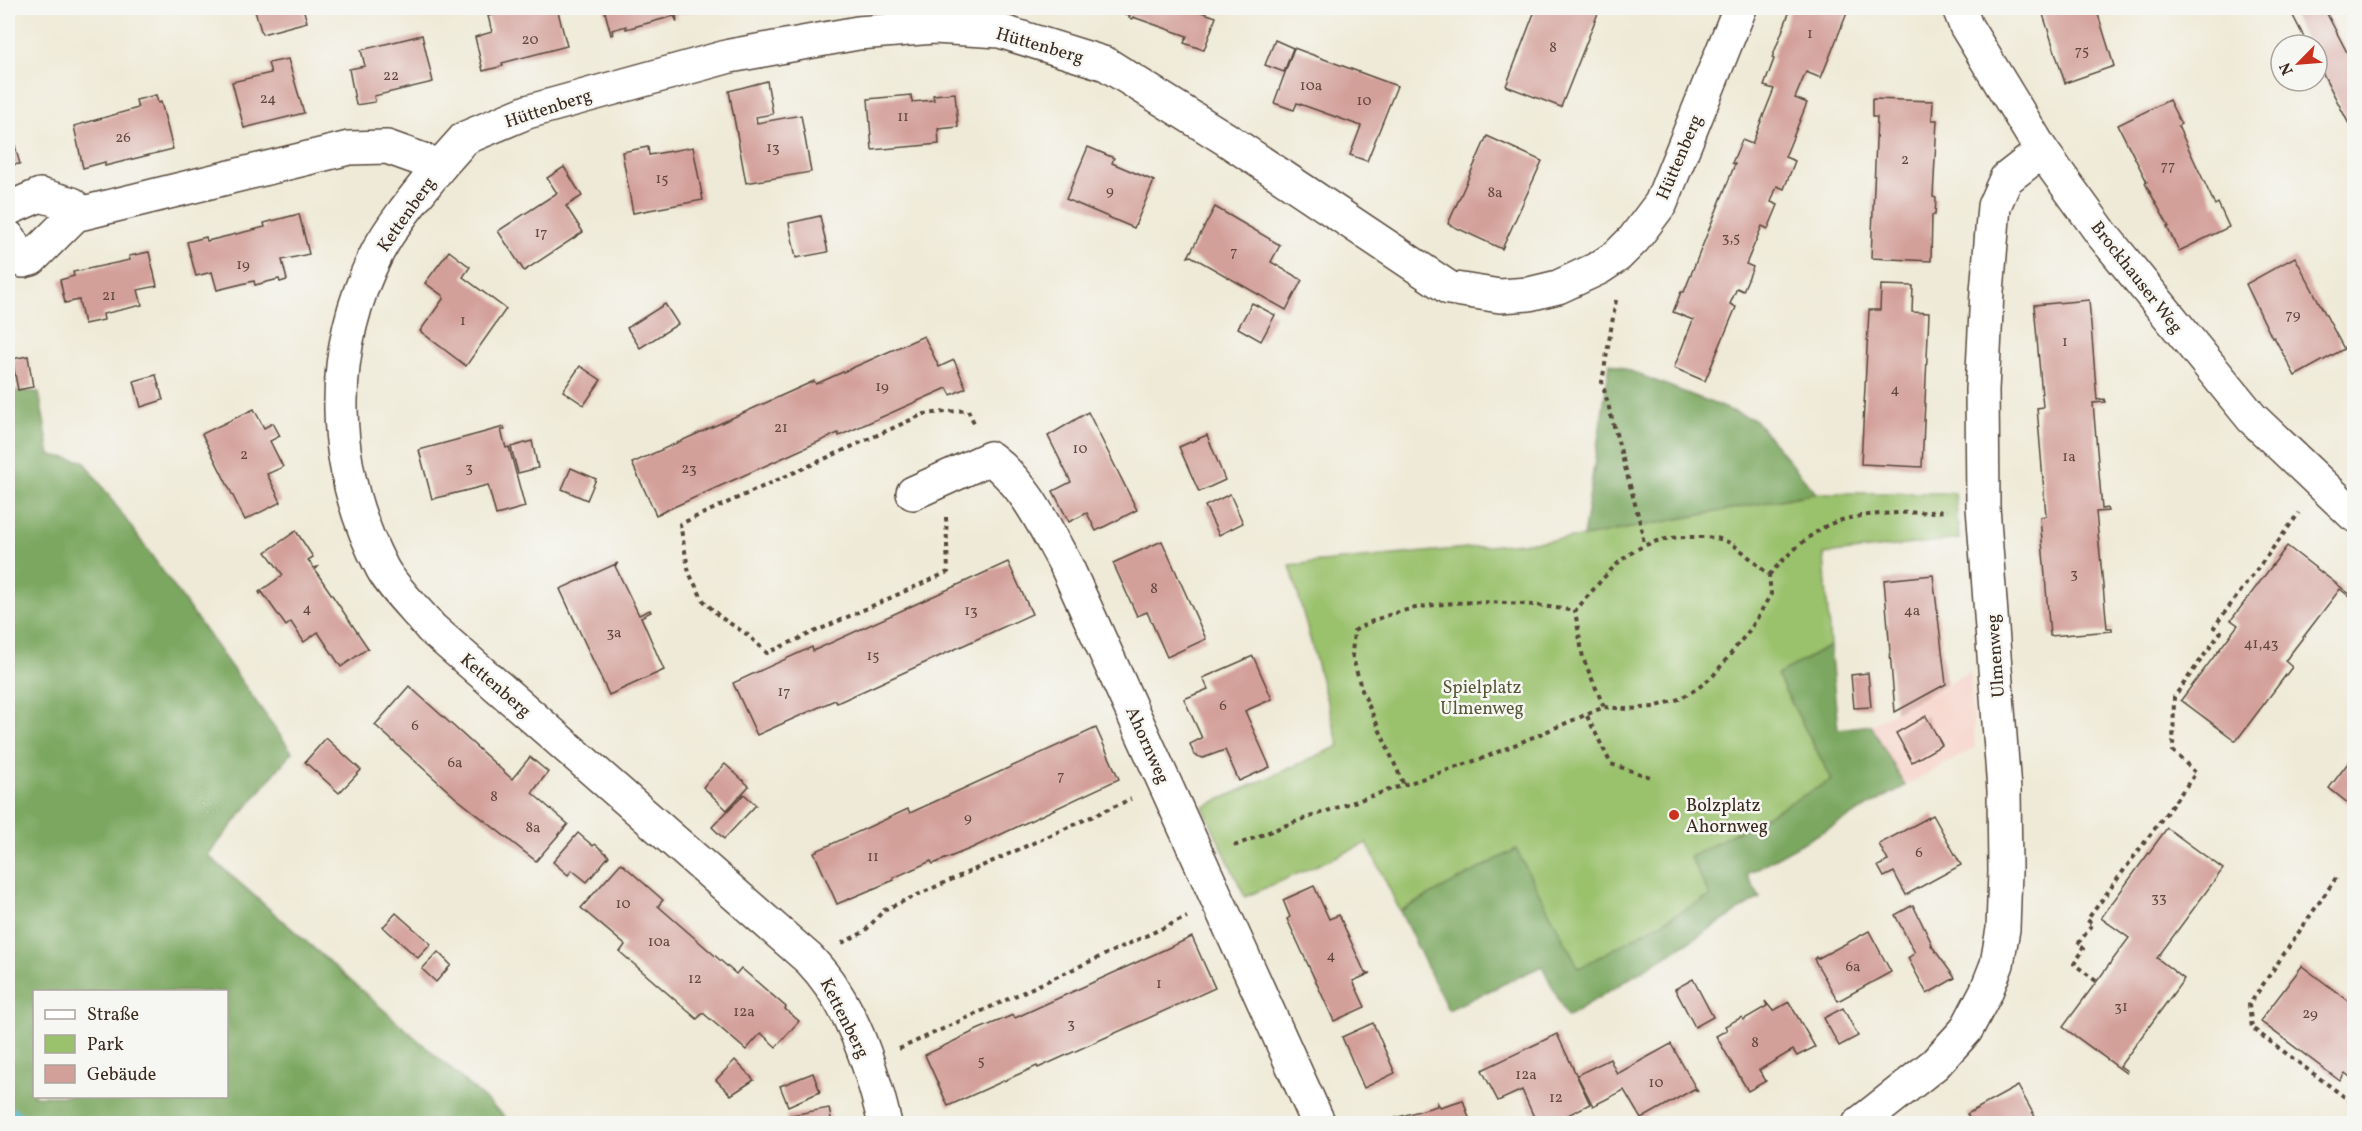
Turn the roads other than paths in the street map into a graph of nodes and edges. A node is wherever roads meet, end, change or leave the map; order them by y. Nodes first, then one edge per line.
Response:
1 (1740, 8) edge
2 (1959, 8) edge
3 (2042, 151) junction
4 (440, 166) junction
5 (8, 209) edge
6 (75, 215) junction
7 (8, 237) edge
8 (913, 493) dead end
9 (2355, 515) edge
10 (885, 1124) edge
11 (1319, 1124) edge
12 (1858, 1124) edge

1 - 4 street, Hüttenberg
2 - 3 street, Brockhauser Weg
3 - 9 street, Brockhauser Weg
3 - 12 street, Ulmenweg
4 - 6 street
4 - 10 street, Kettenberg
5 - 6 street
6 - 7 street
8 - 11 street, Ahornweg

